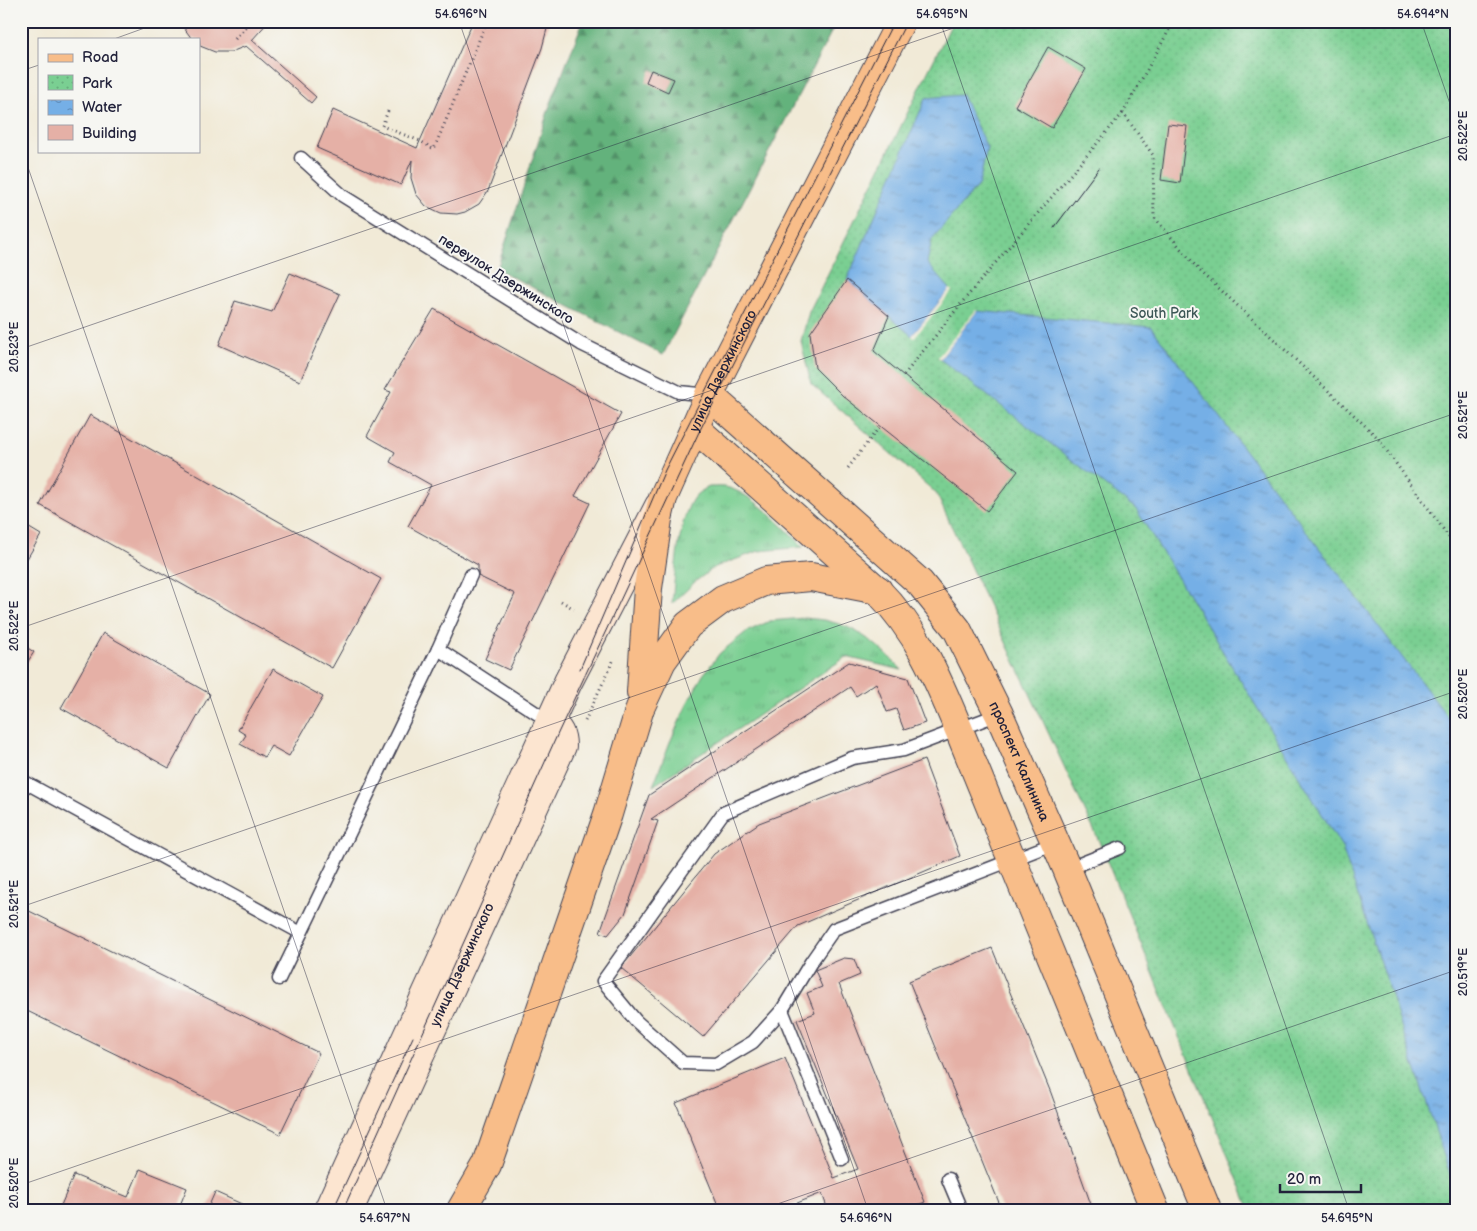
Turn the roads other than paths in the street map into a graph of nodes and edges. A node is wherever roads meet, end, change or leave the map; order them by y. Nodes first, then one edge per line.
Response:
1 (900, 21) edge
2 (301, 158) dead end
3 (709, 395) junction
4 (694, 427) junction
5 (663, 498) junction
6 (471, 575) dead end
7 (877, 590) junction
8 (957, 629) junction
9 (438, 649) junction
10 (640, 708) junction
11 (999, 714) junction
12 (550, 722) junction
13 (959, 730) junction
14 (21, 780) edge
15 (1055, 843) junction
16 (1120, 848) dead end
17 (1013, 860) junction
18 (1067, 869) junction
19 (301, 933) junction
20 (279, 979) dead end
21 (782, 1010) junction
22 (842, 1159) dead end
23 (948, 1179) dead end
24 (328, 1210) edge
25 (349, 1210) edge
26 (461, 1210) edge
27 (961, 1210) edge
28 (1155, 1210) edge
29 (1206, 1210) edge

1 - 3 main road, улица Дзержинского
2 - 3 lane, переулок Дзержинского
3 - 4 main road, улица Дзержинского
3 - 8 main road, проспект Калинина
4 - 5 main road, улица Дзержинского
4 - 7 main road
5 - 10 main road
5 - 12 main road, улица Дзержинского
6 - 9 lane
7 - 8 main road
7 - 10 main road
7 - 13 main road
8 - 11 main road, проспект Калинина
9 - 12 lane
9 - 19 lane
10 - 26 main road
11 - 13 lane
11 - 15 main road, проспект Калинина
12 - 24 main road, улица Дзержинского
12 - 25 main road, улица Дзержинского
13 - 17 main road
13 - 21 lane
14 - 19 lane
15 - 17 lane
15 - 18 main road, проспект Калинина
16 - 18 lane
17 - 21 lane
17 - 28 main road
18 - 29 main road, проспект Калинина
19 - 20 lane
21 - 22 lane
23 - 27 lane

